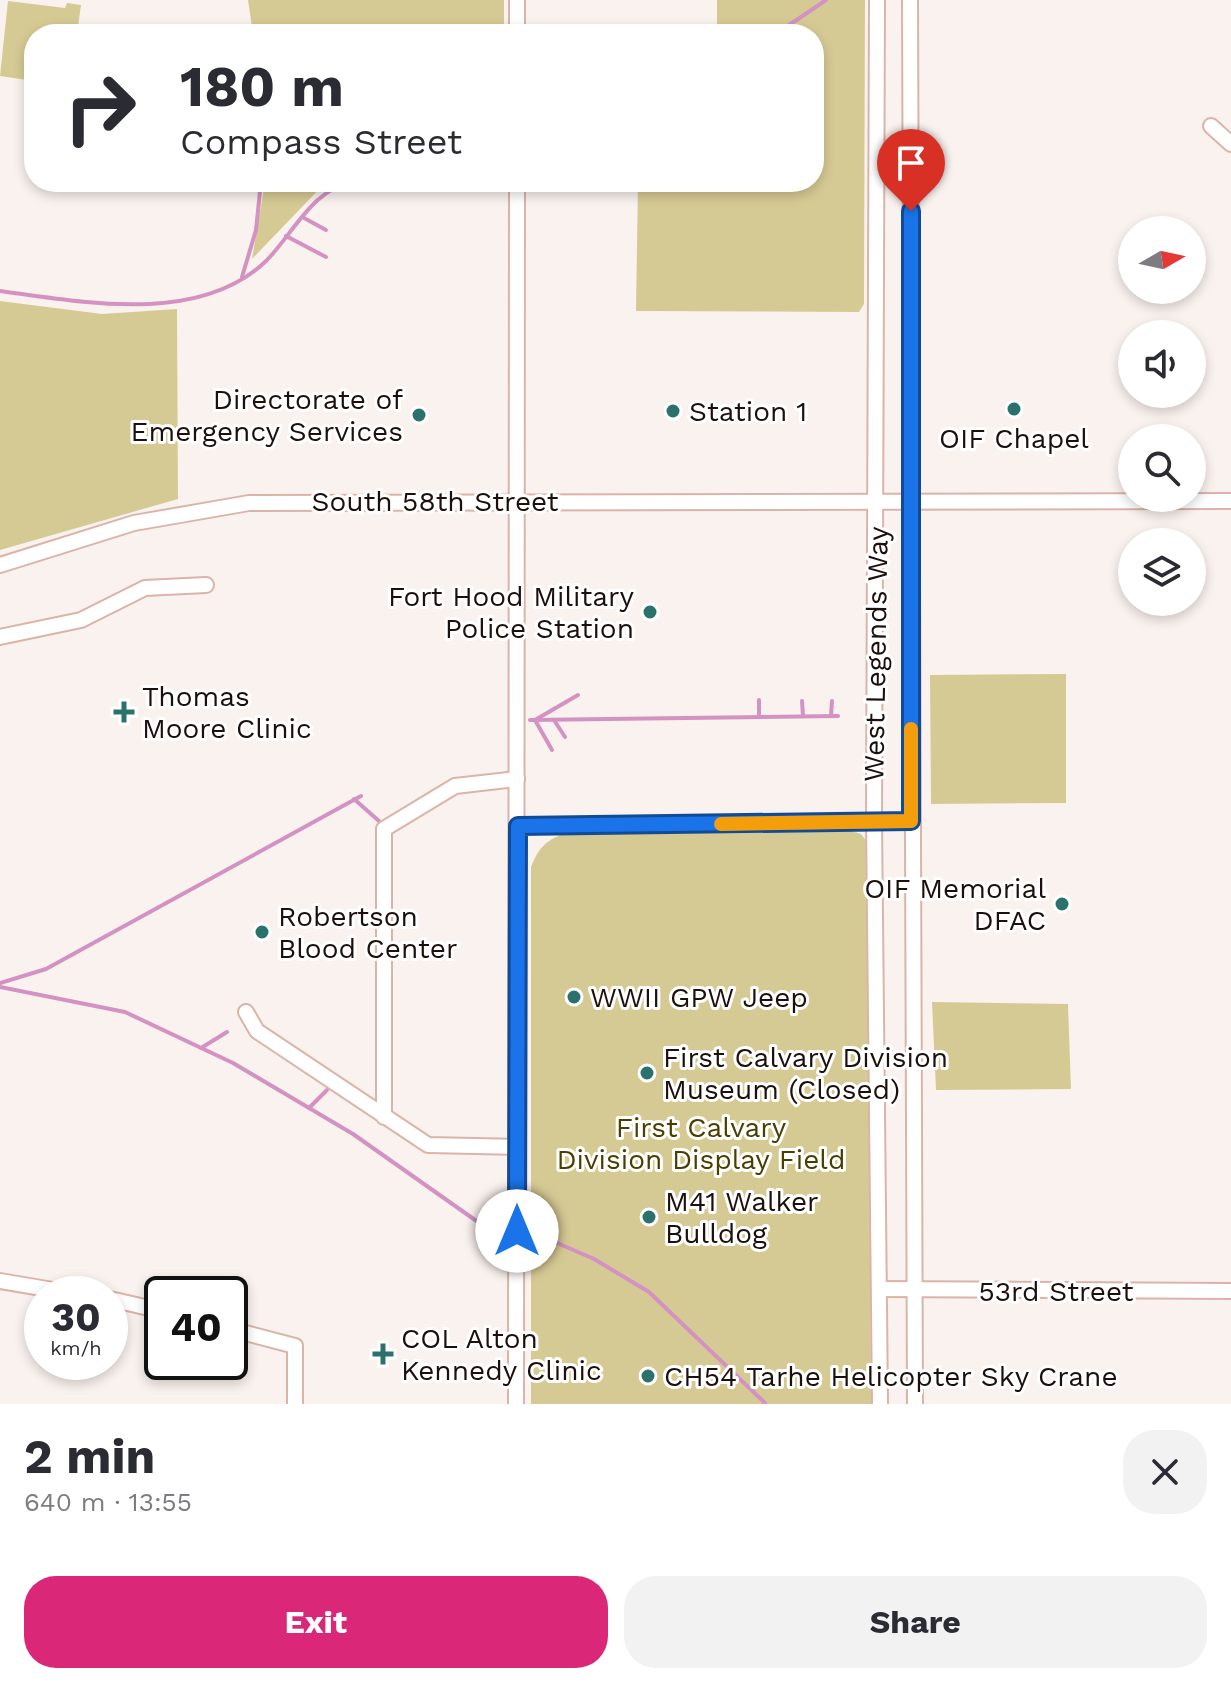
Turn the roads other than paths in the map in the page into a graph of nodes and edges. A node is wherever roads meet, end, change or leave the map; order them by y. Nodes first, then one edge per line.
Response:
1 (517, 0) edge
2 (877, 0) edge
3 (910, 0) edge
4 (517, 24) edge
5 (1211, 126) dead end
6 (1231, 144) edge
7 (517, 192) edge
8 (517, 500) junction
9 (878, 500) junction
10 (912, 500) junction
11 (1231, 501) edge
12 (0, 565) edge
13 (206, 585) dead end
14 (0, 637) edge
15 (517, 779) junction
16 (874, 821) junction
17 (911, 821) junction
18 (518, 826) junction
19 (246, 1012) dead end
20 (384, 1117) junction
21 (518, 1147) junction
22 (0, 1281) edge
23 (24, 1285) edge
24 (880, 1289) junction
25 (913, 1291) junction
26 (1231, 1291) edge
27 (248, 1334) edge
28 (295, 1404) edge
29 (516, 1404) edge
30 (880, 1404) edge
31 (915, 1404) edge

1 - 4 street
2 - 9 street, West Legends Way
3 - 10 street, West Legends Way
5 - 6 street
7 - 8 street
8 - 9 street, South 58th Street
8 - 12 street, South 58th Street
8 - 15 street
9 - 10 street, South 58th Street
9 - 16 street, West Legends Way
10 - 11 street, South 58th Street
10 - 17 street, West Legends Way
13 - 14 street
15 - 18 street
15 - 20 street
16 - 17 street
16 - 18 street
16 - 24 street, West Legends Way
17 - 25 street, West Legends Way
18 - 21 street
19 - 20 street
20 - 21 street
21 - 29 street
22 - 23 street
24 - 25 street, 53rd Street
24 - 30 street, West Legends Way
25 - 26 street, 53rd Street
25 - 31 street, West Legends Way
27 - 28 street

